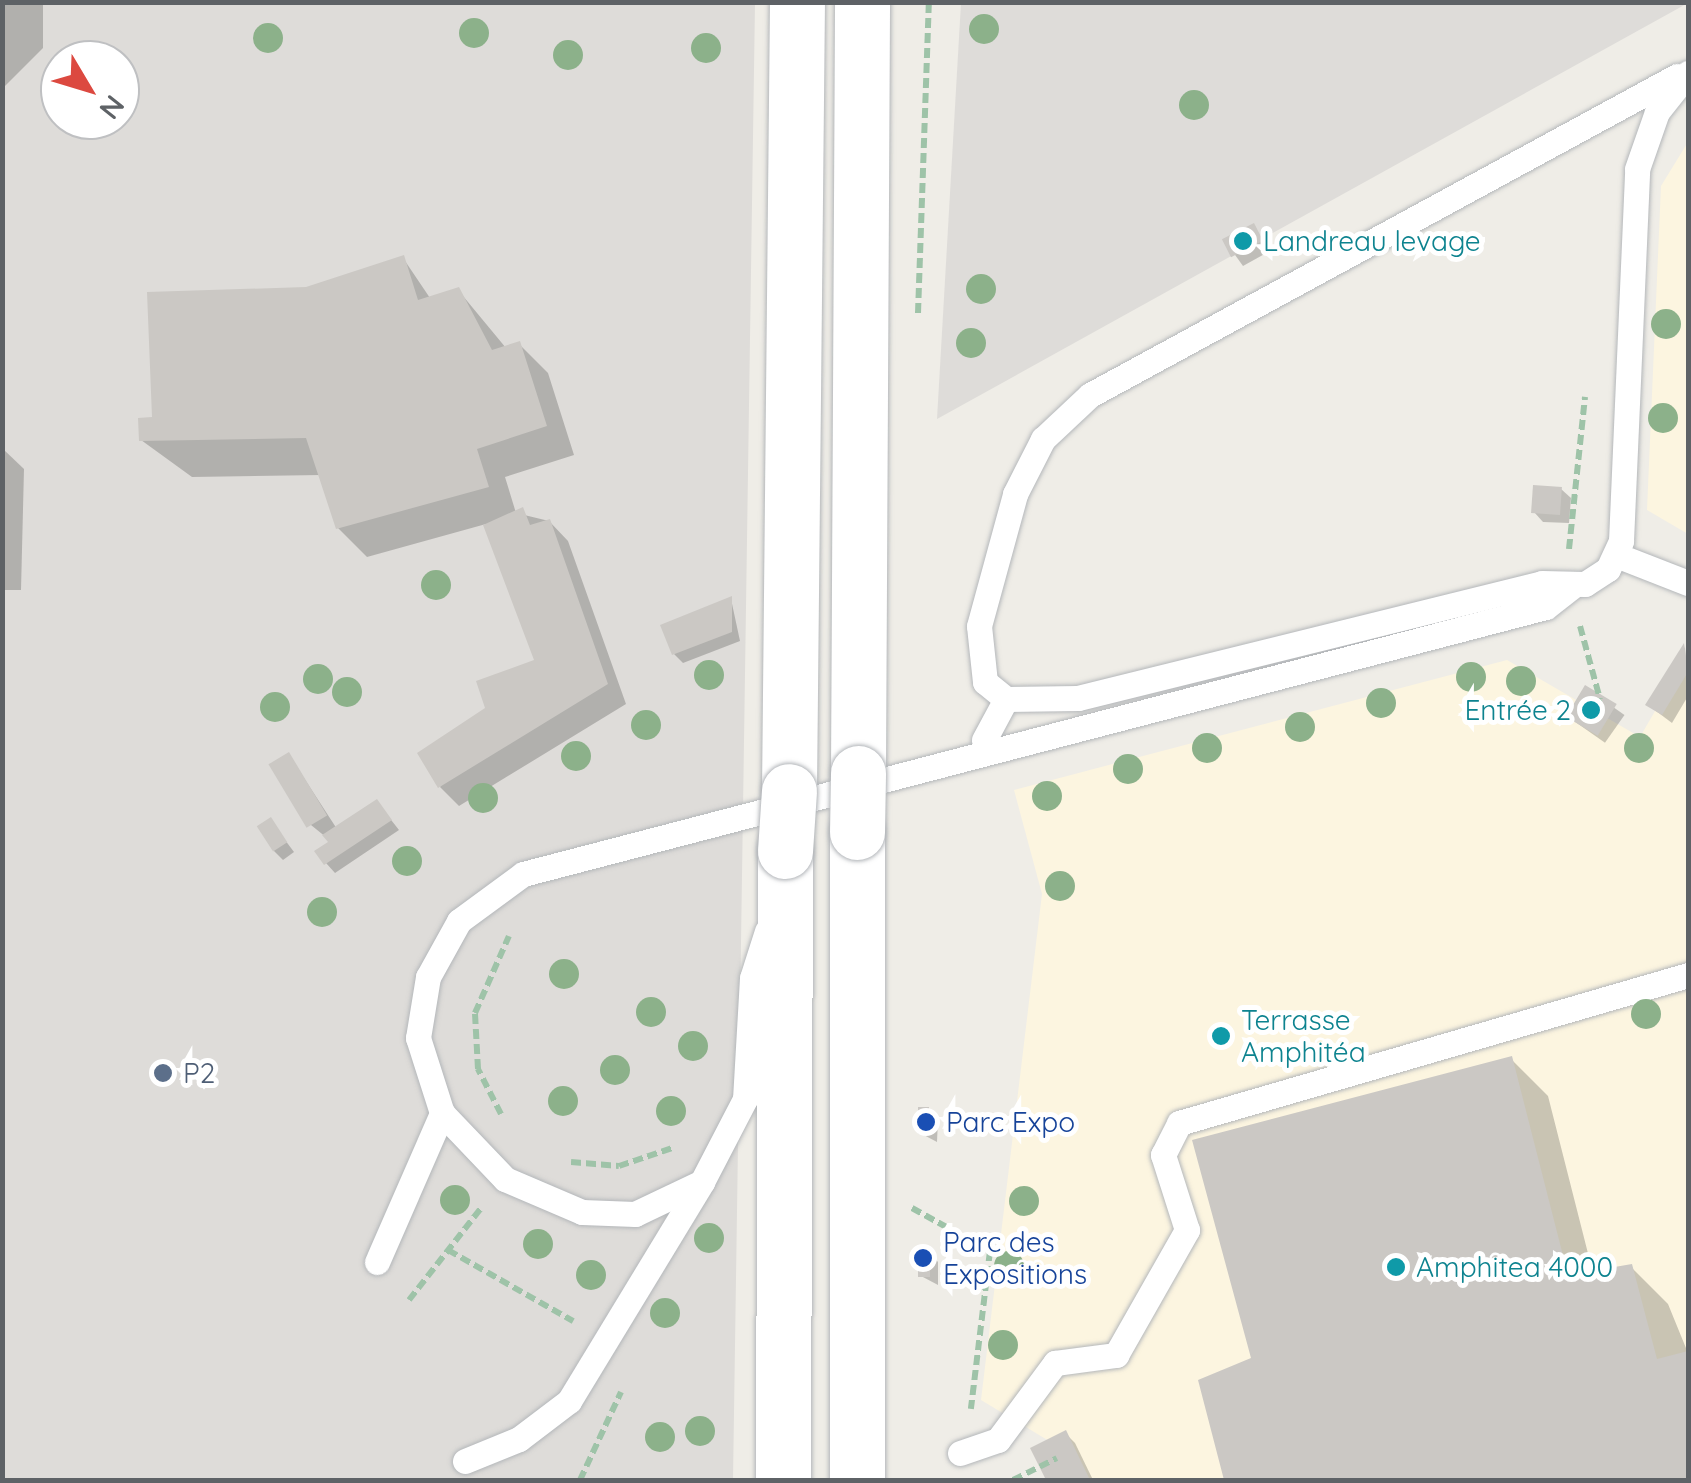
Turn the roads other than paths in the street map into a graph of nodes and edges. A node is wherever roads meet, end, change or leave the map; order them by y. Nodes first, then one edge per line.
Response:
1 (797, 2) edge
2 (862, 2) edge
3 (1688, 71) edge
4 (1616, 556) junction
5 (1688, 583) edge
6 (1572, 587) junction
7 (1006, 699) junction
8 (984, 740) dead end
9 (785, 865) junction
10 (1688, 975) edge
11 (442, 1113) junction
12 (702, 1182) junction
13 (377, 1262) dead end
14 (960, 1453) dead end
15 (465, 1461) dead end
16 (783, 1480) edge
17 (857, 1480) edge

1 - 9 main road, bridge
2 - 17 main road, bridge
3 - 4 lane
3 - 7 lane
4 - 5 lane
4 - 6 lane
6 - 7 lane
6 - 11 lane
7 - 8 lane
9 - 12 lane
9 - 16 main road
10 - 14 lane
11 - 12 lane
11 - 13 lane
12 - 15 lane

